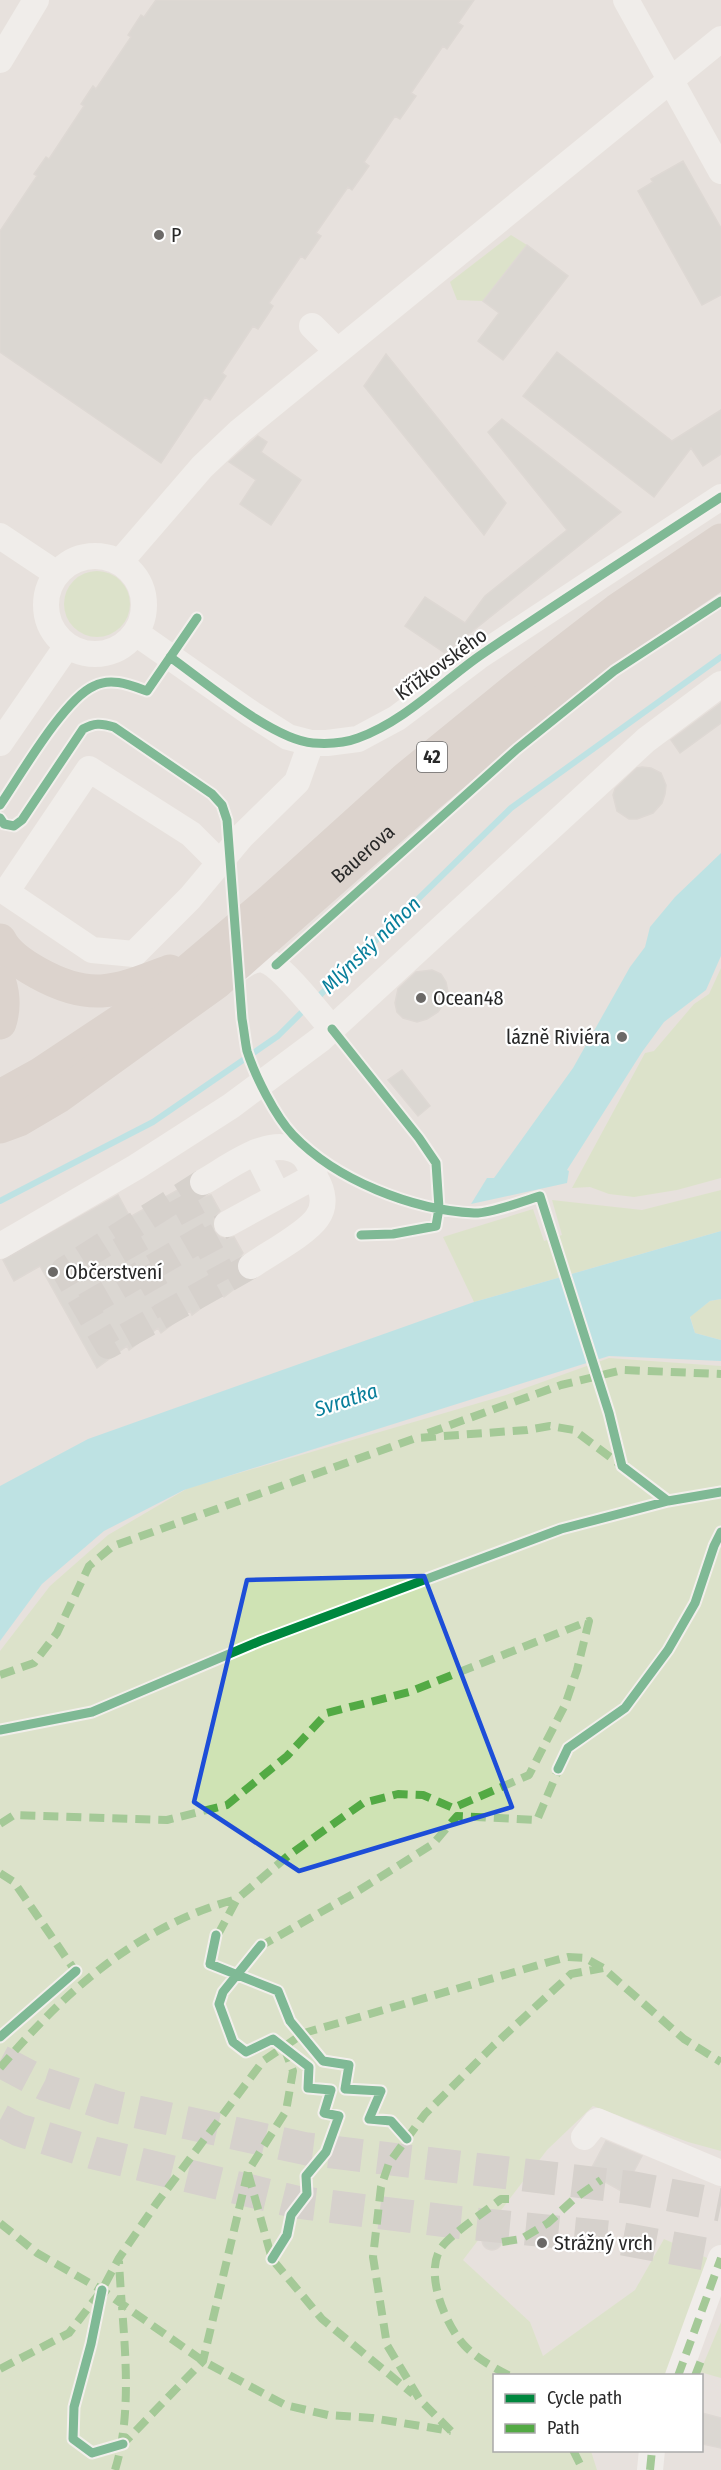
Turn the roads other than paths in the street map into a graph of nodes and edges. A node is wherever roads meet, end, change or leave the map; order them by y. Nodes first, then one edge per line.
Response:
1 (36, 0) edge
2 (626, 0) edge
3 (721, 39) edge
4 (0, 60) edge
5 (672, 81) junction
6 (721, 171) edge
7 (312, 326) dead end
8 (337, 351) junction
9 (721, 497) edge
10 (0, 536) edge
11 (721, 540) edge
12 (120, 562) junction
13 (721, 572) edge
14 (57, 574) junction
15 (136, 633) junction
16 (67, 646) junction
17 (721, 684) edge
18 (0, 743) edge
19 (311, 743) junction
20 (220, 863) junction
21 (310, 901) junction
22 (0, 940) edge
23 (276, 965) junction
24 (208, 972) junction
25 (0, 983) edge
26 (0, 1023) edge
27 (327, 1023) junction
28 (5, 1118) edge
29 (256, 1152) junction
30 (315, 1176) junction
31 (203, 1182) tunnel mouth
32 (278, 1196) junction
33 (227, 1224) tunnel mouth
34 (0, 1246) edge
35 (251, 1266) tunnel mouth
36 (584, 2136) dead end
37 (721, 2174) edge
38 (721, 2258) edge
39 (679, 2374) edge
40 (652, 2452) edge
41 (650, 2470) edge

1 - 4 street
2 - 5 street
3 - 5 street
5 - 6 street
5 - 8 street
7 - 8 street
8 - 12 street
9 - 19 street, Křížkovského
10 - 14 street
11 - 24 highway, 42
12 - 14 street
12 - 15 street
13 - 21 highway, Bauerova / 42
14 - 16 street
15 - 16 street
15 - 19 street, Křížkovského
16 - 18 street
17 - 27 street
19 - 20 street
20 - 20 street
21 - 23 street
21 - 24 highway, Bauerova / 42
22 - 24 highway
23 - 24 street
23 - 27 street
24 - 28 highway, Bauerova / 42
24 - 28 highway, 42
25 - 26 highway
27 - 34 street
29 - 30 street
29 - 31 street
29 - 32 street
30 - 32 street
30 - 35 street
32 - 33 street
36 - 37 street
38 - 39 street
40 - 41 street

